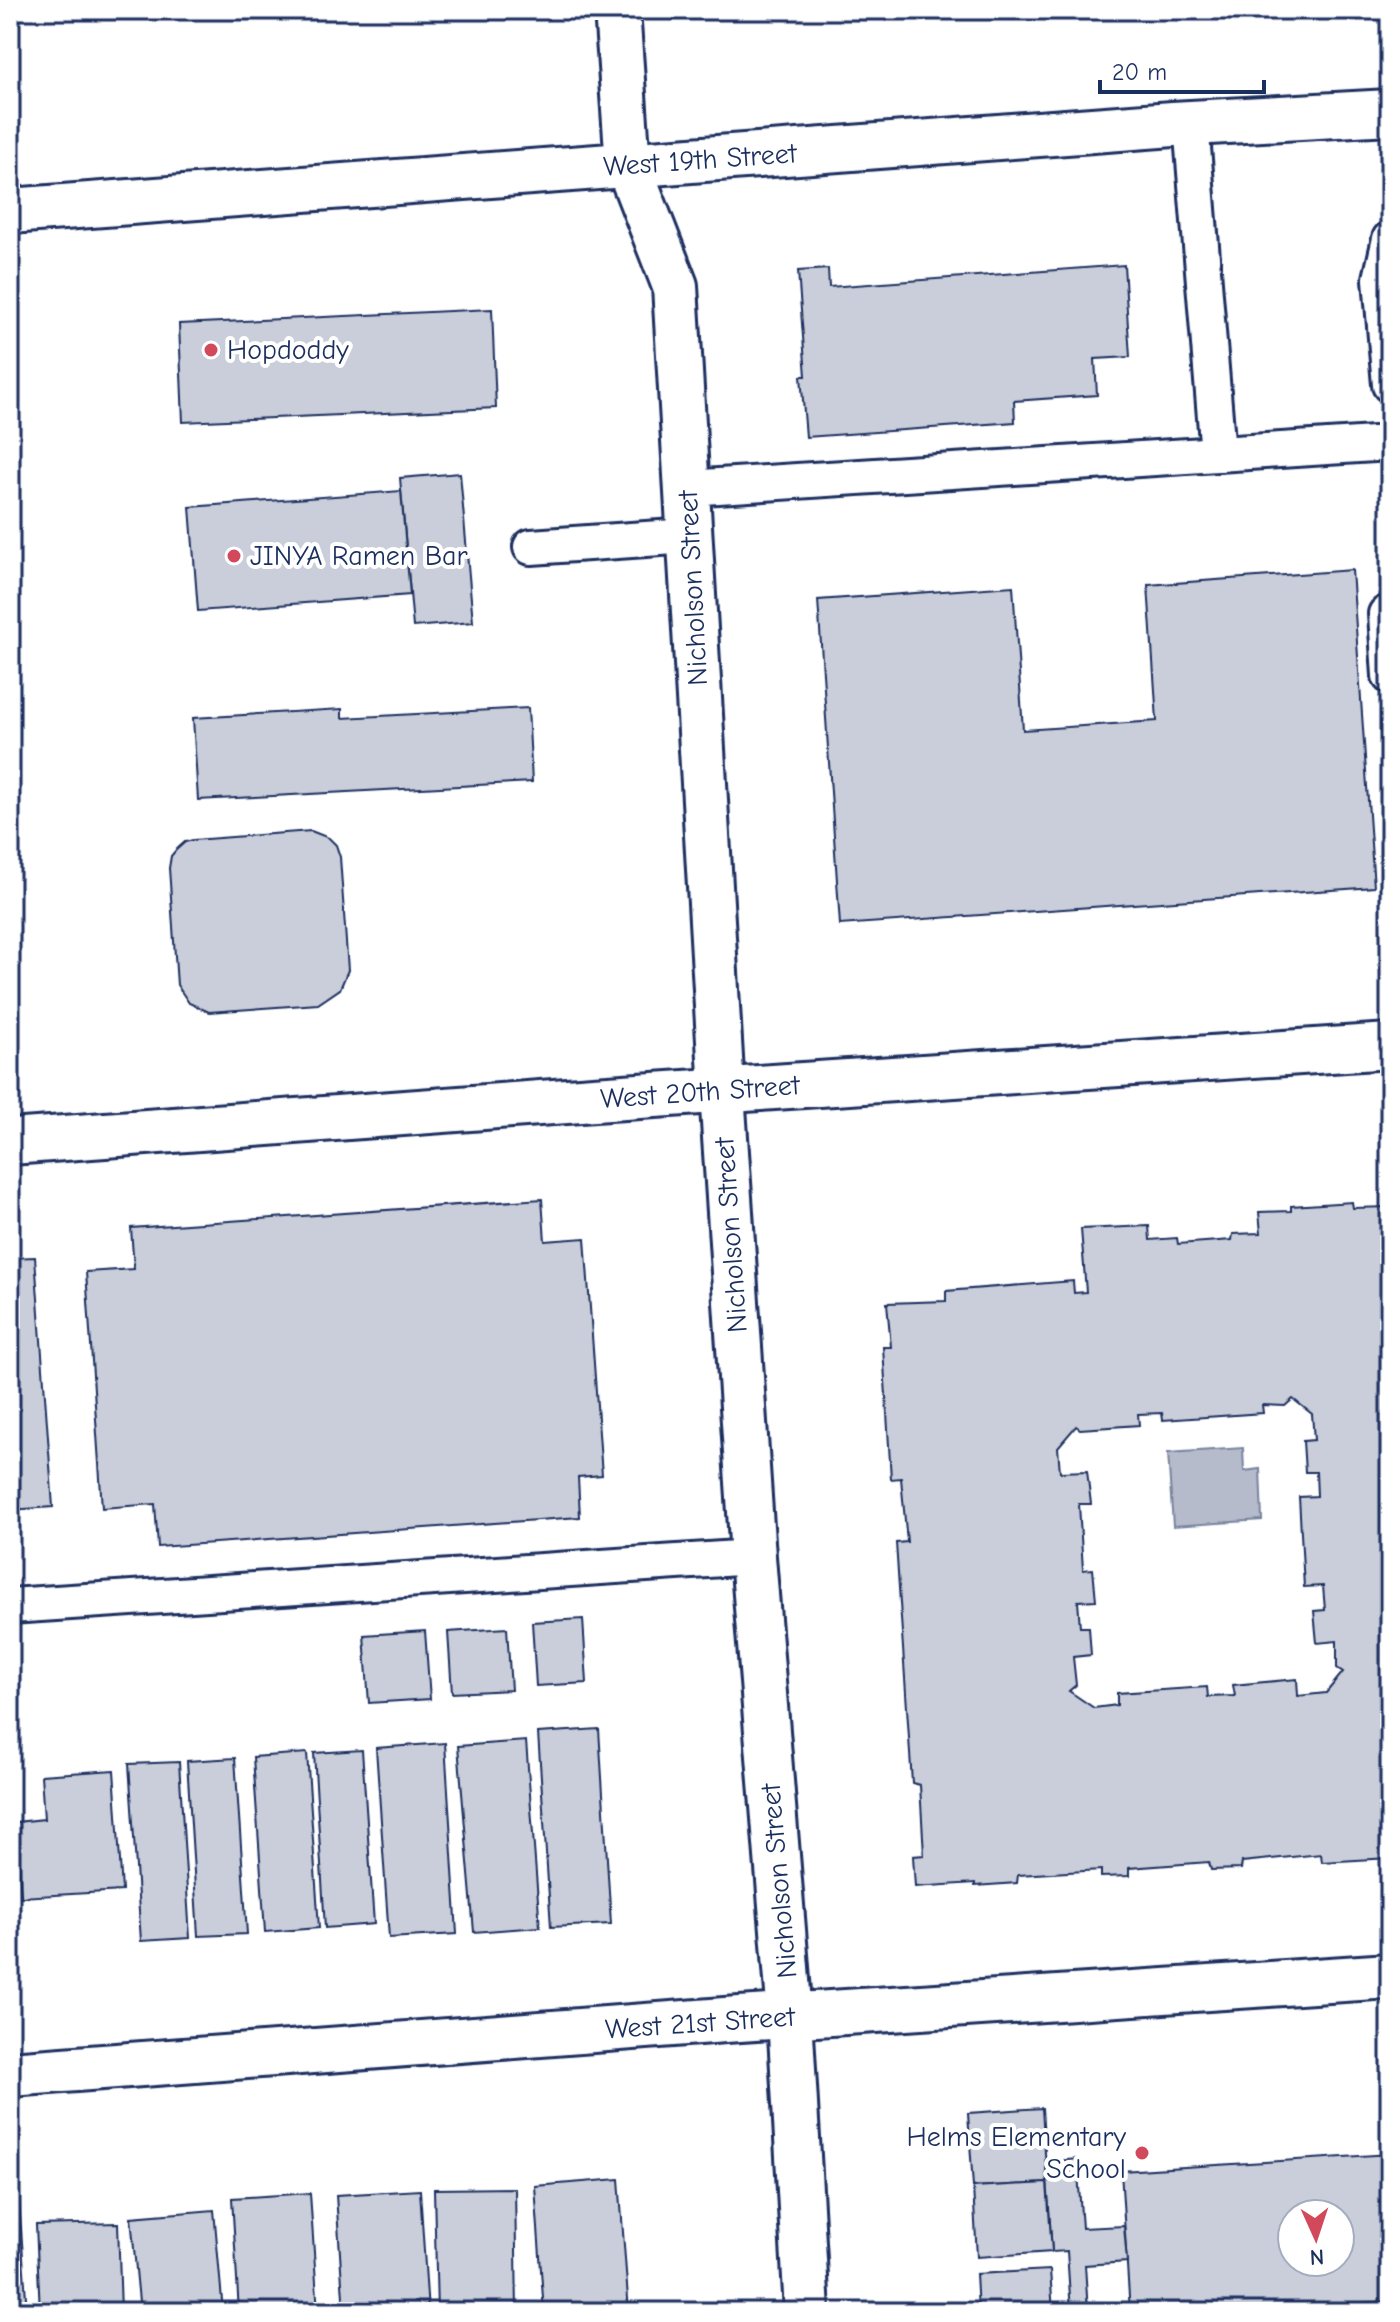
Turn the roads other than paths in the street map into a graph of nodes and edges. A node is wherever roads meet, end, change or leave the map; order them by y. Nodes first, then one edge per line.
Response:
1 (617, 10) edge
2 (1390, 112) edge
3 (1191, 123) junction
4 (628, 165) junction
5 (10, 211) edge
6 (1390, 239) edge
7 (1390, 385) edge
8 (1390, 443) edge
9 (1218, 454) junction
10 (687, 488) junction
11 (689, 536) junction
12 (531, 547) dead end
13 (1386, 614) dead end
14 (1390, 676) edge
15 (1390, 1046) edge
16 (722, 1092) junction
17 (10, 1142) edge
18 (753, 1557) junction
19 (10, 1606) edge
20 (1390, 1976) edge
21 (790, 2017) junction
22 (10, 2074) edge
23 (807, 2312) edge

1 - 4 street, Nicholson Street
2 - 3 street, West 19th Street
3 - 4 street, West 19th Street
3 - 9 lane
4 - 5 street, West 19th Street
4 - 10 street, Nicholson Street
6 - 7 lane
8 - 9 lane
9 - 10 lane
10 - 11 street, Nicholson Street
11 - 12 lane
11 - 16 street, Nicholson Street
13 - 14 lane
15 - 16 street, West 20th Street
16 - 17 street, West 20th Street
16 - 18 street, Nicholson Street
18 - 19 lane
18 - 21 street, Nicholson Street
20 - 21 street, West 21st Street
21 - 22 street, West 21st Street
21 - 23 street, Nicholson Street

